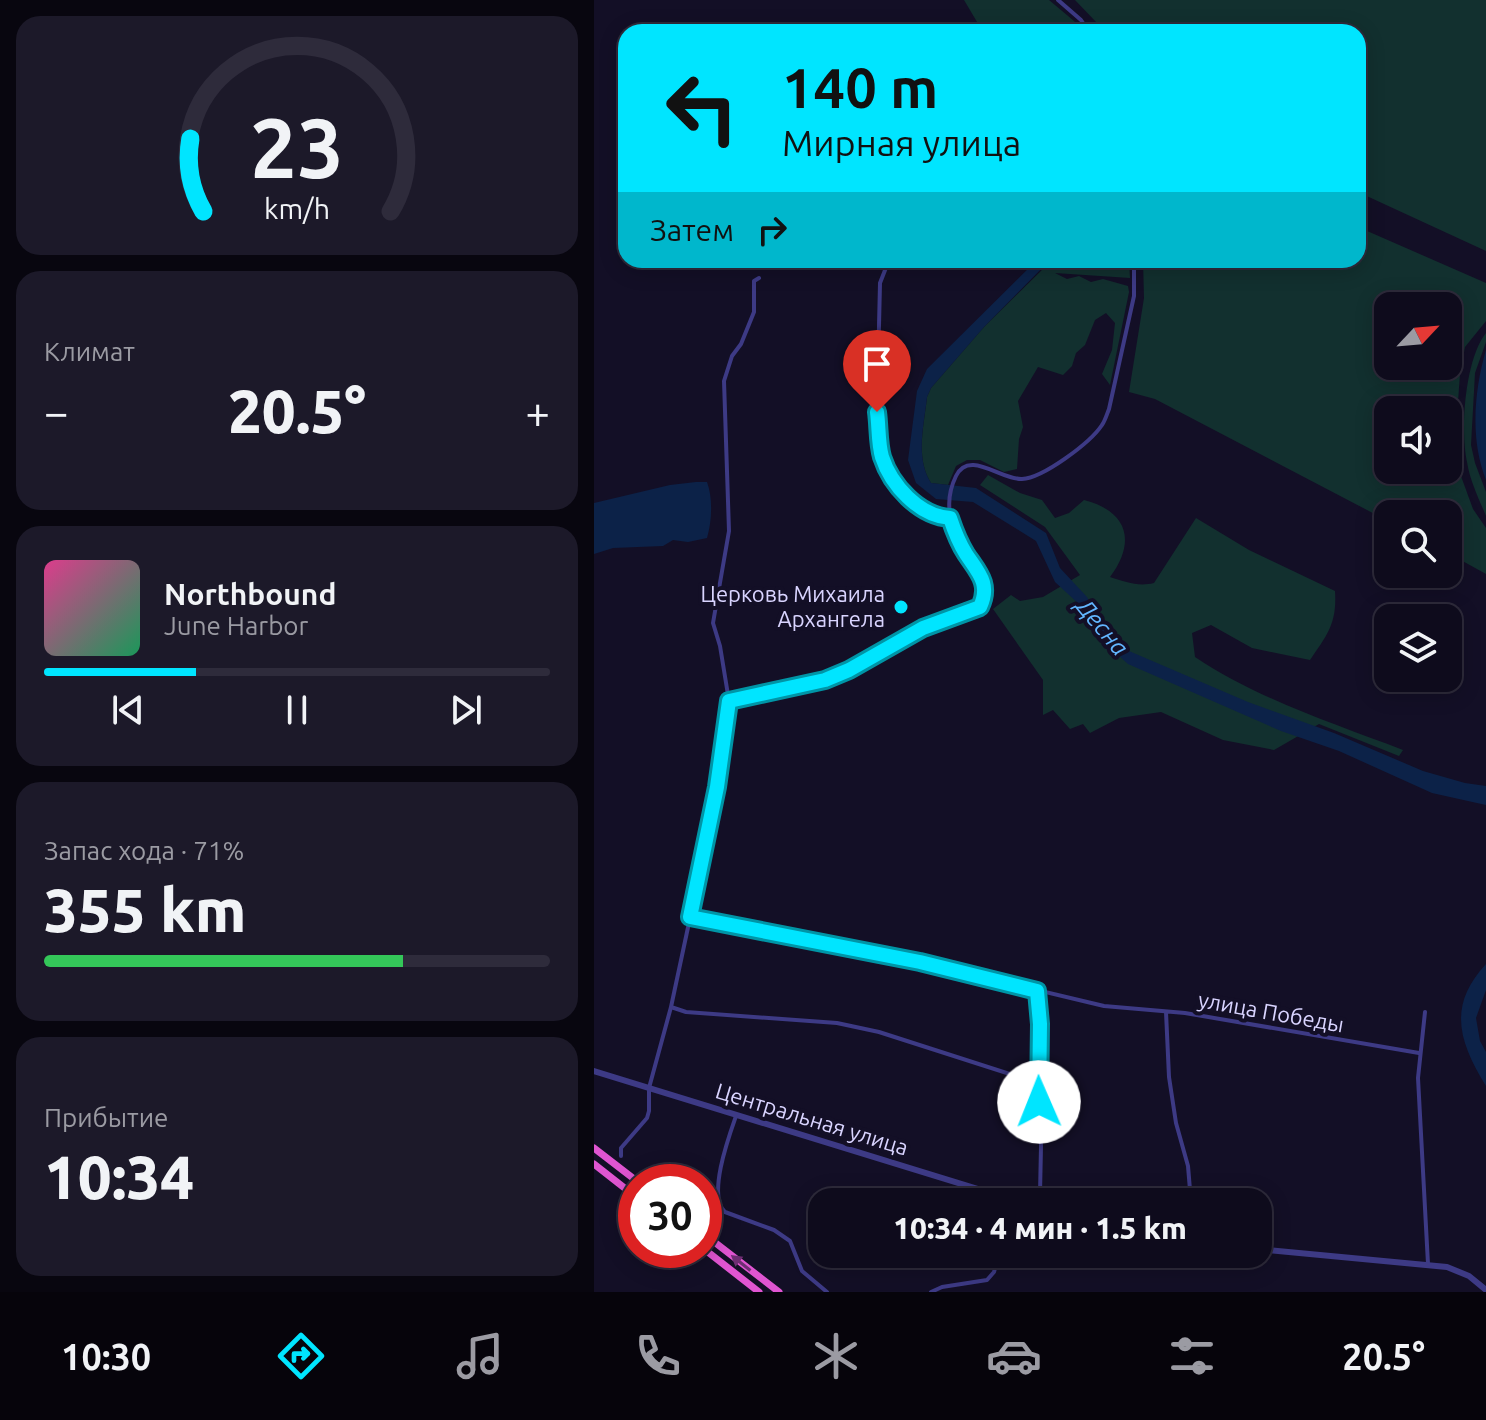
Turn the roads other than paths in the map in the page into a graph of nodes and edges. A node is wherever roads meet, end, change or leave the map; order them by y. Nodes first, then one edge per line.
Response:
1 (1058, 0) edge
2 (1084, 24) edge
3 (886, 268) edge
4 (1134, 268) edge
5 (759, 278) dead end
6 (950, 518) junction
7 (729, 701) junction
8 (690, 917) junction
9 (1037, 991) junction
10 (671, 1007) junction
11 (1166, 1012) junction
12 (1425, 1012) dead end
13 (1419, 1053) junction
14 (594, 1071) edge
15 (1038, 1083) junction
16 (649, 1088) junction
17 (736, 1116) junction
18 (594, 1148) edge
19 (621, 1156) dead end
20 (594, 1164) edge
21 (618, 1167) edge
22 (618, 1183) edge
23 (970, 1188) edge
24 (1040, 1188) edge
25 (1190, 1188) edge
26 (722, 1248) edge
27 (1272, 1250) edge
28 (722, 1263) edge
29 (1428, 1264) junction
30 (995, 1268) edge
31 (1486, 1290) edge
32 (759, 1292) edge
33 (779, 1292) edge
34 (827, 1292) edge
35 (931, 1292) edge

1 - 2 street
3 - 6 street
4 - 6 street
5 - 7 street
6 - 7 street
7 - 8 street
8 - 9 street
8 - 10 street
9 - 11 street
9 - 15 street
10 - 15 street
10 - 16 street
11 - 13 street, улица Победы
11 - 25 street, улица Победы
12 - 13 street
13 - 29 street
14 - 16 street, Центральная улица
15 - 24 street
16 - 17 street, Центральная улица
16 - 19 street
17 - 23 street, Центральная улица
17 - 34 street
18 - 21 highway
20 - 22 highway
33 -> 26 highway
27 - 29 street
28 - 32 highway
29 - 31 street
30 - 35 street

